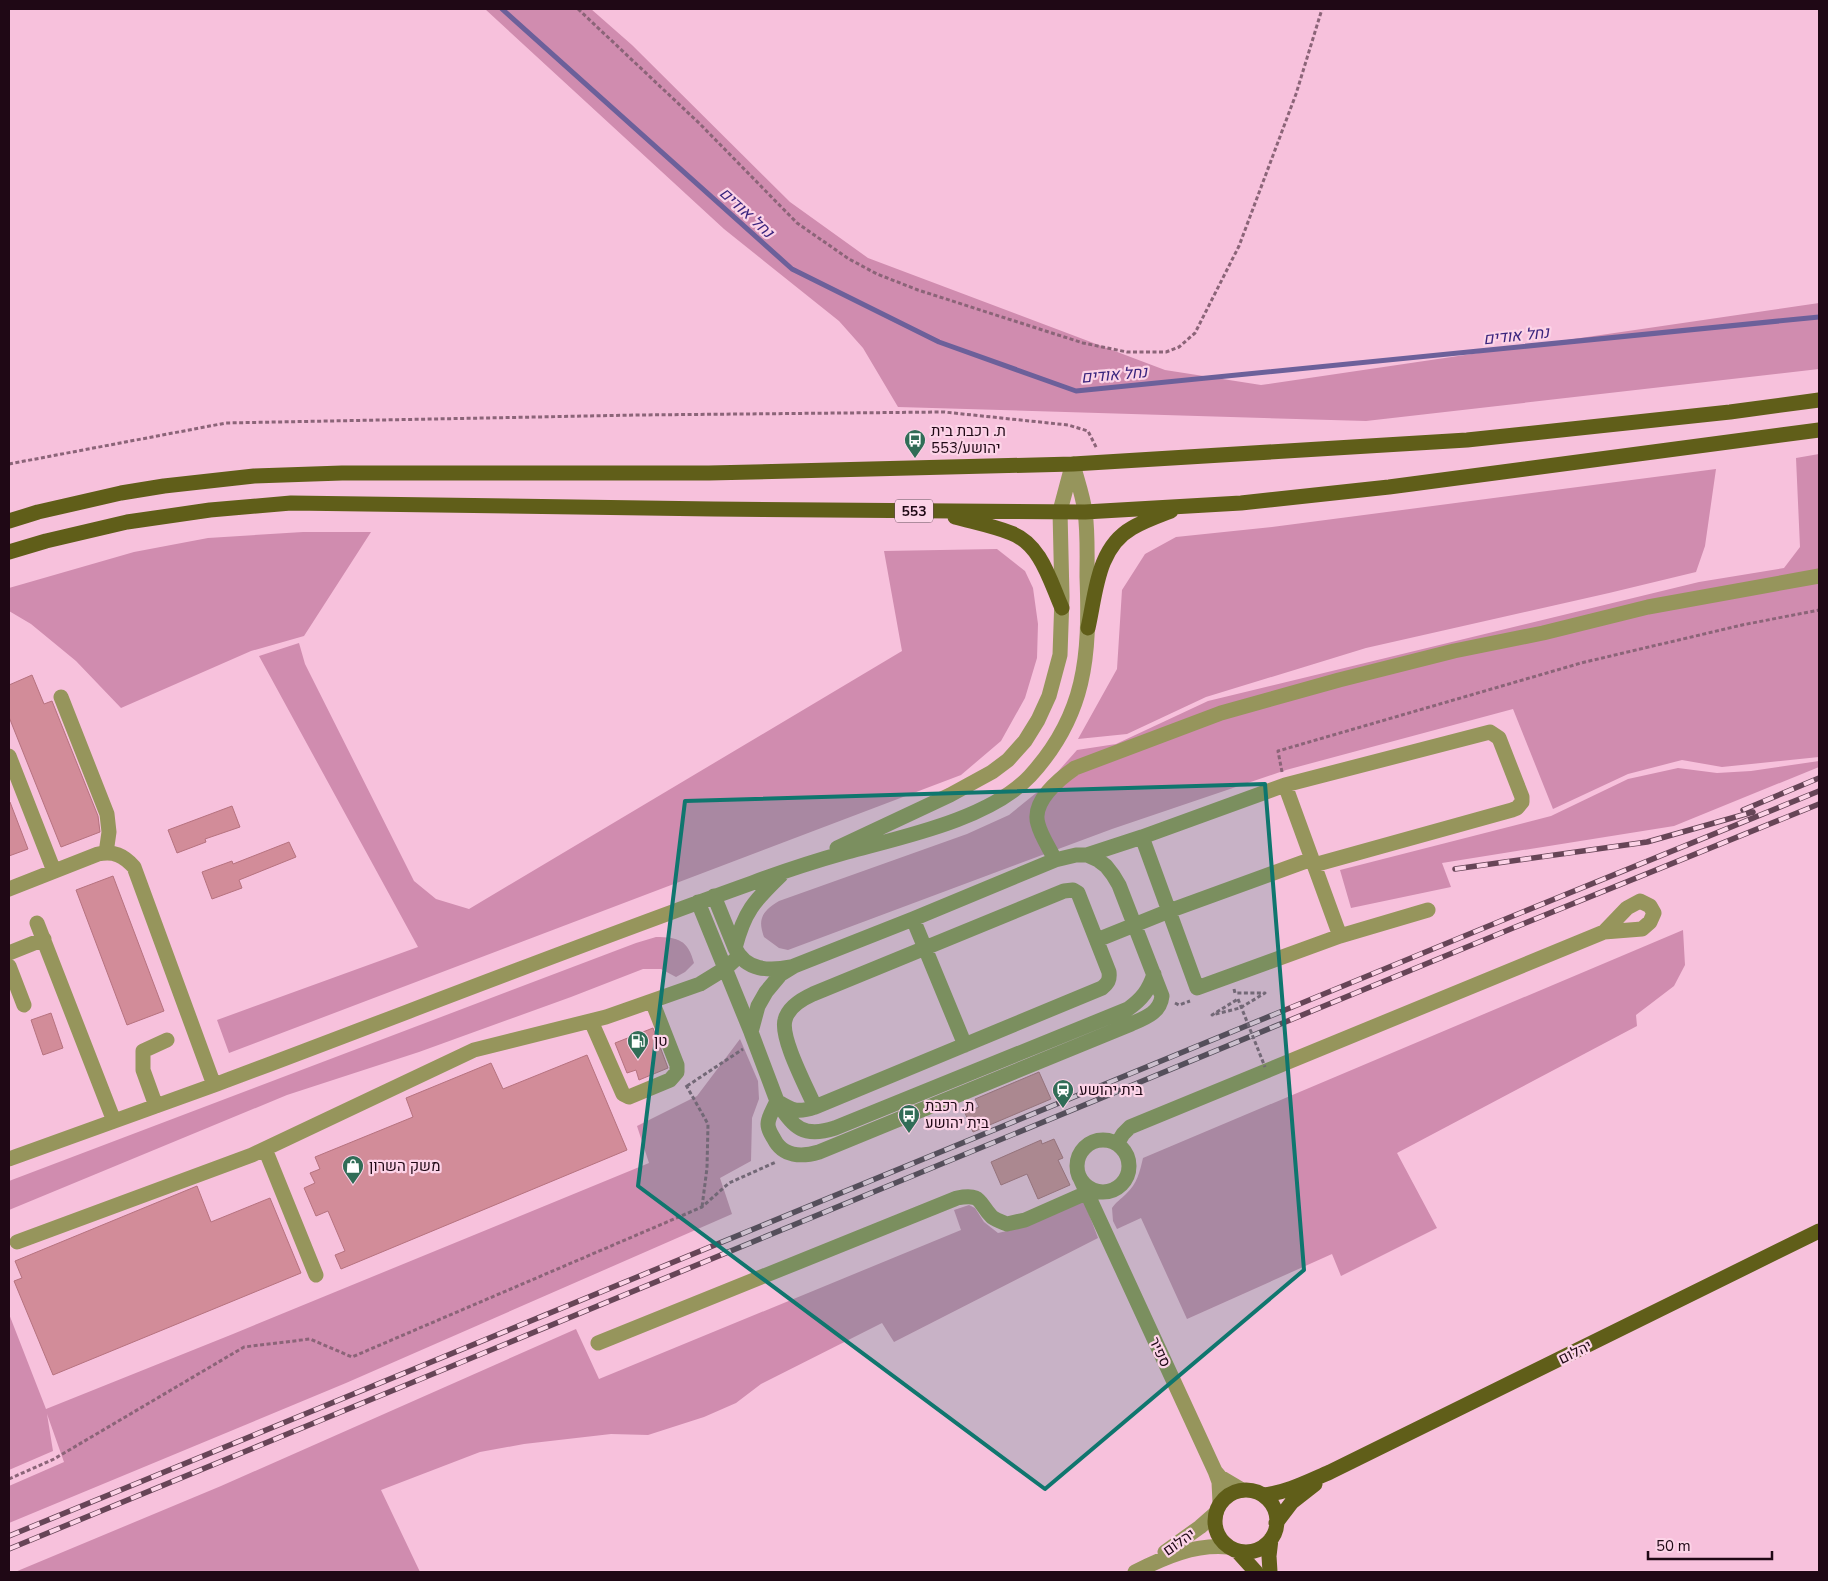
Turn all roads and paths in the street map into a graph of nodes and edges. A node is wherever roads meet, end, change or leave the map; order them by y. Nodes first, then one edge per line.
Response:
1 (578, 9) edge
2 (1322, 9) edge
3 (1819, 400) edge
4 (1819, 430) edge
5 (1104, 462) junction
6 (9, 464) edge
7 (1073, 464) junction
8 (1180, 507) junction
9 (934, 511) junction
10 (1060, 512) junction
11 (1085, 512) junction
12 (9, 521) edge
13 (9, 552) edge
14 (1819, 576) edge
15 (1062, 608) junction
16 (1819, 610) edge
17 (1088, 628) junction
18 (61, 697) dead end
19 (9, 756) edge
20 (1285, 785) junction
21 (1142, 837) junction
22 (106, 852) junction
23 (1086, 855) junction
24 (1055, 860) junction
25 (1313, 862) junction
26 (791, 869) junction
27 (54, 871) junction
28 (9, 889) edge
29 (714, 896) junction
30 (698, 902) junction
31 (1428, 910) dead end
32 (1169, 911) junction
33 (913, 919) junction
34 (38, 922) dead end
35 (1135, 925) junction
36 (1604, 932) dead end
37 (1340, 936) junction
38 (44, 939) junction
39 (1097, 940) junction
40 (924, 947) junction
41 (737, 952) junction
42 (9, 953) edge
43 (9, 966) edge
44 (794, 966) junction
45 (726, 968) junction
46 (1154, 974) junction
47 (1232, 984) dead end
48 (1162, 996) junction
49 (1197, 998) dead end
50 (652, 1001) junction
51 (24, 1005) dead end
52 (591, 1021) junction
53 (753, 1036) junction
54 (167, 1040) dead end
55 (965, 1044) junction
56 (1265, 1067) dead end
57 (677, 1072) junction
58 (214, 1085) junction
59 (687, 1086) junction
60 (777, 1101) junction
61 (156, 1106) junction
62 (815, 1107) junction
63 (114, 1121) junction
64 (1117, 1144) junction
65 (265, 1149) junction
66 (793, 1155) junction
67 (9, 1159) edge
68 (1087, 1188) junction
69 (1110, 1191) junction
70 (702, 1206) junction
71 (1819, 1231) edge
72 (1105, 1232) junction
73 (17, 1242) dead end
74 (316, 1275) dead end
75 (598, 1343) dead end
76 (1215, 1471) junction
77 (1330, 1472) junction
78 (9, 1479) edge
79 (1242, 1490) junction
80 (1263, 1495) junction
81 (1218, 1508) junction
82 (1276, 1523) junction
83 (1271, 1539) junction
84 (1232, 1549) junction
85 (1138, 1571) edge
86 (1256, 1572) edge
87 (1270, 1572) edge

1 - 2 path
3 - 5 main road
4 - 8 main road, 553
5 - 6 path
5 - 7 main road
7 - 10 street
7 - 11 street
7 - 12 main road
8 - 11 main road, 553
8 - 17 main road
9 - 10 main road, 553
9 - 13 main road, 553
9 - 15 main road
10 - 11 main road, 553
10 - 15 street
11 - 17 street
14 - 24 street
15 - 26 street
16 - 20 path
17 - 26 street
18 - 22 street
19 - 27 street
20 - 21 street
20 - 25 street
20 - 25 street
21 - 23 street
21 - 32 street
22 - 27 street
22 - 58 street
23 - 24 street
23 - 35 street
24 - 33 street
25 - 32 street
25 - 37 street
26 - 29 street
26 - 41 street
27 - 28 street
29 - 30 street
29 - 41 street
30 - 45 street
30 - 58 street
31 - 37 street
32 - 35 street
32 - 37 street
33 - 40 street
33 - 44 street
34 - 38 street
35 - 39 street
35 - 46 street
36 - 64 street
38 - 42 street
38 - 63 street
39 - 40 street
39 - 55 street
40 - 55 street
40 - 62 street
41 - 44 street
41 - 45 street
43 - 51 street
44 - 53 street
45 - 50 street
45 - 53 street
46 - 48 street
46 - 60 street
47 - 56 path, bridge
48 - 49 path
48 - 66 street
50 - 52 street
50 - 57 street
52 - 57 street
52 - 65 street
53 - 59 path
53 - 60 street
54 - 61 street
55 - 62 street
57 - 59 path
58 - 61 street
59 - 70 path
60 - 62 street
60 - 66 street
61 - 63 street
63 - 67 street
64 - 68 street
64 - 69 street
65 - 73 street
65 - 74 street
66 - 70 path
68 - 69 street
68 - 72 street, ספיר
68 - 75 street
69 - 72 street, ספיר
70 - 78 path
71 - 77 main road, יהלום
72 - 76 street, ספיר
76 - 79 street, ספיר
76 - 81 street, ספיר
77 - 80 main road, יהלום
77 - 82 main road, יהלום
79 - 80 main road
79 - 81 main road
80 - 82 main road
81 - 84 main road
81 - 85 street, יהלום
82 - 83 main road
83 - 84 main road
83 - 87 main road
84 - 85 street, יהלום
84 - 86 main road

